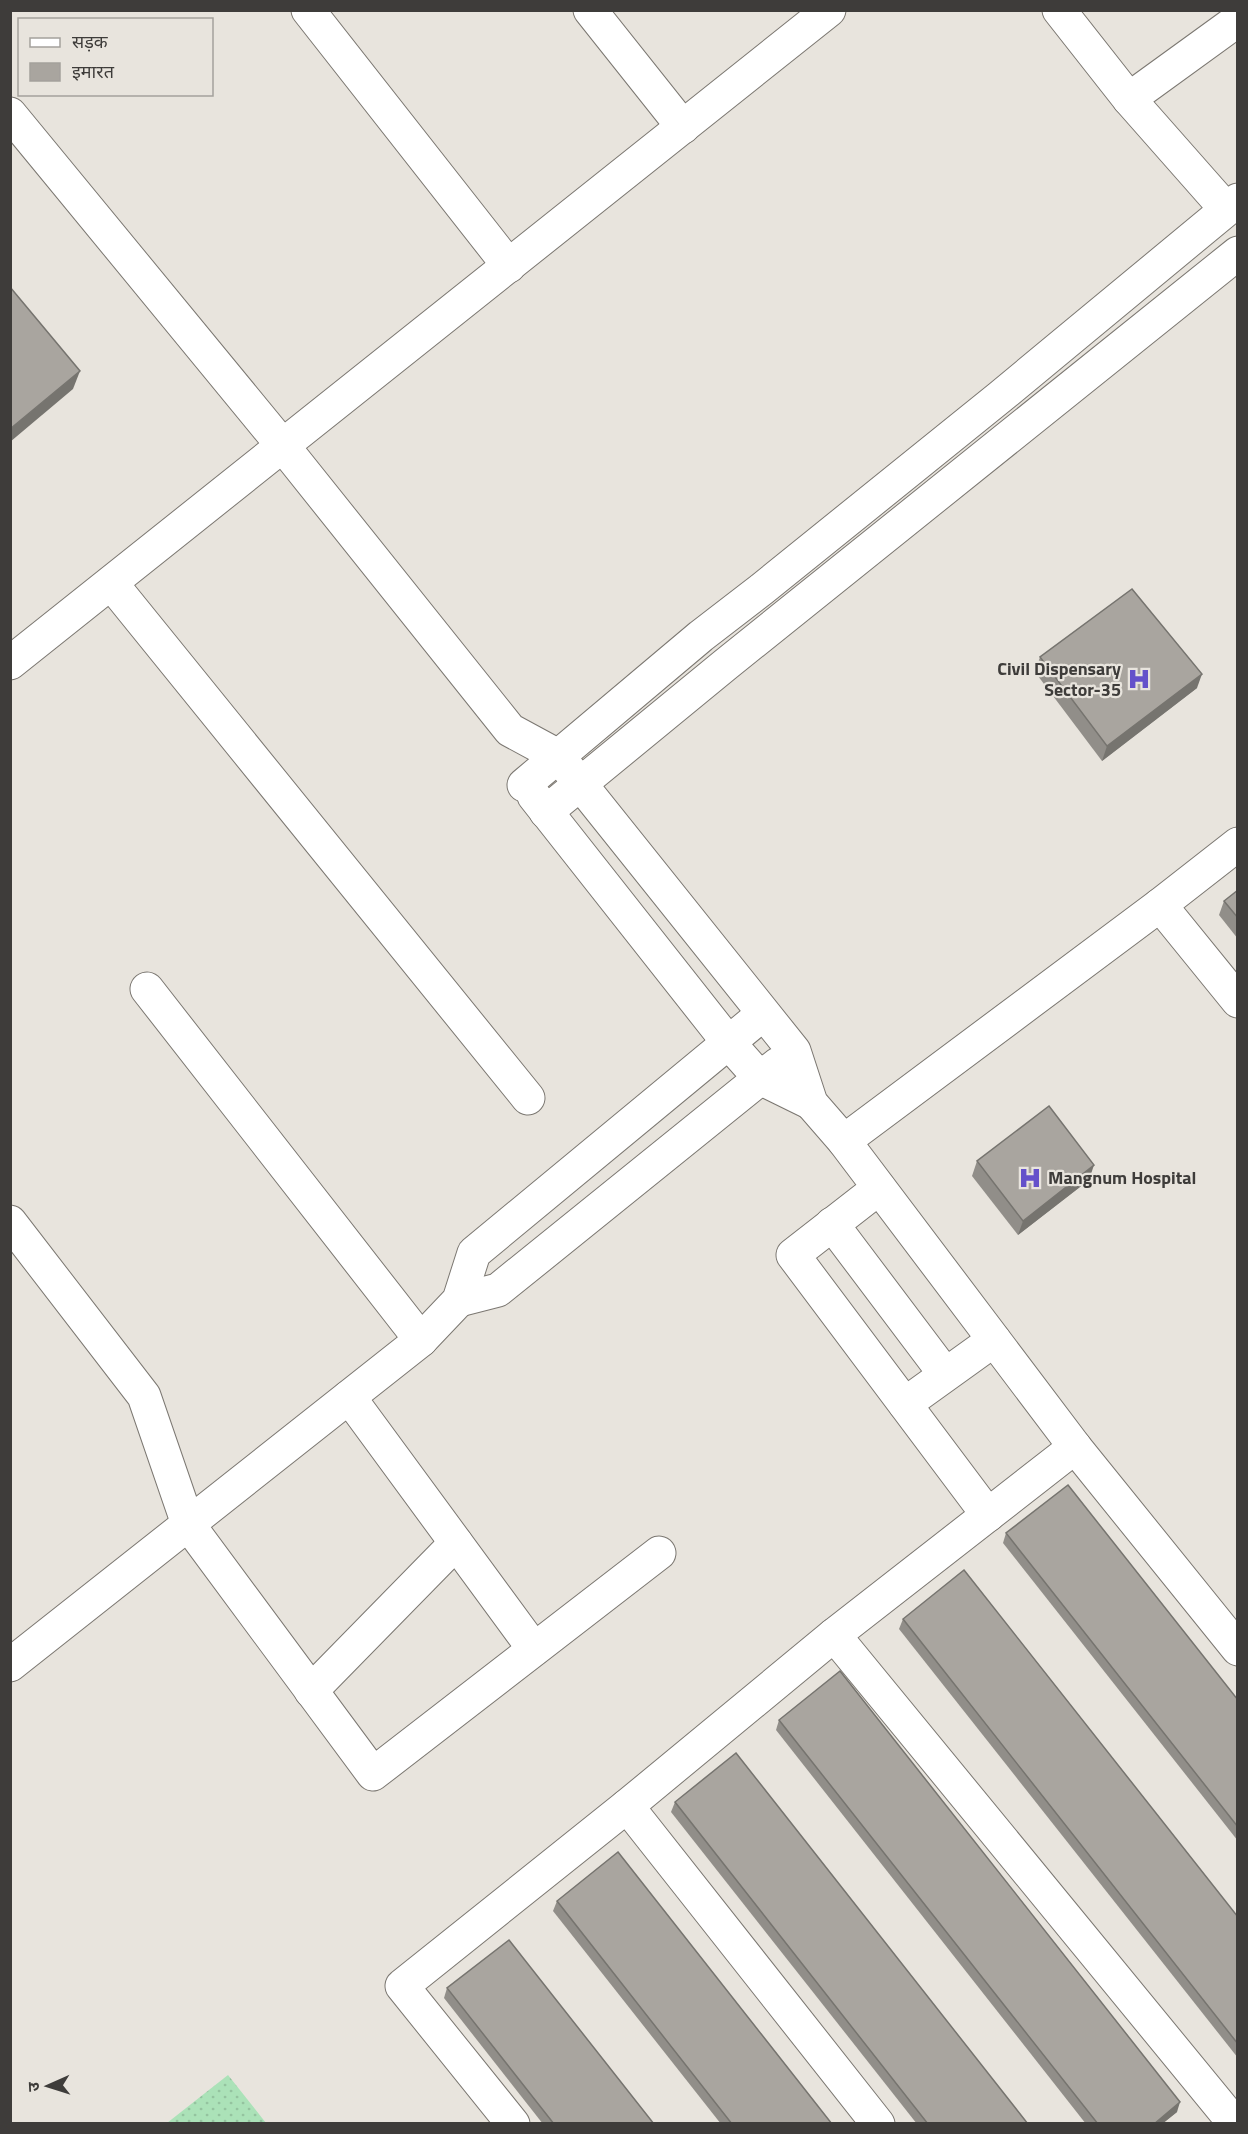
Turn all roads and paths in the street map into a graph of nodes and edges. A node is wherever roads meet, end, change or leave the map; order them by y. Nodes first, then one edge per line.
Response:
1 (308, 10) edge
2 (590, 10) edge
3 (829, 10) edge
4 (1059, 10) edge
5 (1238, 20) edge
6 (1130, 99) junction
7 (10, 114) edge
8 (683, 127) junction
9 (1232, 205) edge
10 (1238, 253) edge
11 (509, 266) junction
12 (283, 446) junction
13 (880, 495) junction
14 (904, 522) junction
15 (111, 583) junction
16 (10, 663) edge
17 (510, 730) junction
18 (558, 756) junction
19 (524, 784) junction
20 (580, 784) junction
21 (546, 812) junction
22 (1238, 844) edge
23 (1160, 905) junction
24 (147, 989) dead end
25 (1238, 1001) edge
26 (763, 1014) junction
27 (728, 1042) junction
28 (794, 1051) junction
29 (760, 1078) junction
30 (528, 1098) dead end
31 (811, 1103) junction
32 (844, 1141) junction
33 (879, 1188) junction
34 (10, 1222) edge
35 (832, 1224) junction
36 (459, 1300) junction
37 (421, 1340) junction
38 (994, 1340) junction
39 (945, 1374) junction
40 (348, 1397) junction
41 (905, 1404) junction
42 (1075, 1447) junction
43 (988, 1515) junction
44 (188, 1524) junction
45 (456, 1543) junction
46 (659, 1553) dead end
47 (834, 1635) junction
48 (534, 1649) junction
49 (1238, 1649) edge
50 (10, 1665) edge
51 (311, 1691) junction
52 (627, 1806) junction
53 (1225, 2113) edge
54 (513, 2124) edge
55 (878, 2124) edge

1 - 11 street
2 - 8 street
3 - 8 street
4 - 6 street
5 - 6 street
6 - 9 street
7 - 12 street
8 - 11 street
9 - 13 street
10 - 14 street
11 - 12 street
12 - 15 street
12 - 17 street
13 - 14 street
13 - 18 street
14 - 20 street
15 - 16 street
15 - 30 street
17 - 18 street
17 - 19 street
18 - 19 street
18 - 20 street
19 - 21 street
20 - 21 street
20 - 26 street
21 - 27 street
22 - 23 street
23 - 25 street
23 - 32 street
24 - 37 street
26 - 27 street
26 - 28 street
27 - 29 street
27 - 36 street
28 - 29 street
28 - 31 street
29 - 31 street
29 - 36 street
31 - 32 street
32 - 33 street
33 - 35 street
33 - 38 street
34 - 44 street
35 - 39 street
35 - 41 street
36 - 37 street
37 - 40 street
38 - 39 street
38 - 42 street
39 - 41 street
40 - 44 street
40 - 45 street
41 - 43 street
42 - 43 street
42 - 49 street
43 - 47 street
44 - 50 street
44 - 51 street
45 - 48 street
45 - 51 street
46 - 48 street
47 - 52 street
47 - 53 street
48 - 51 street
52 - 54 street
52 - 55 street

